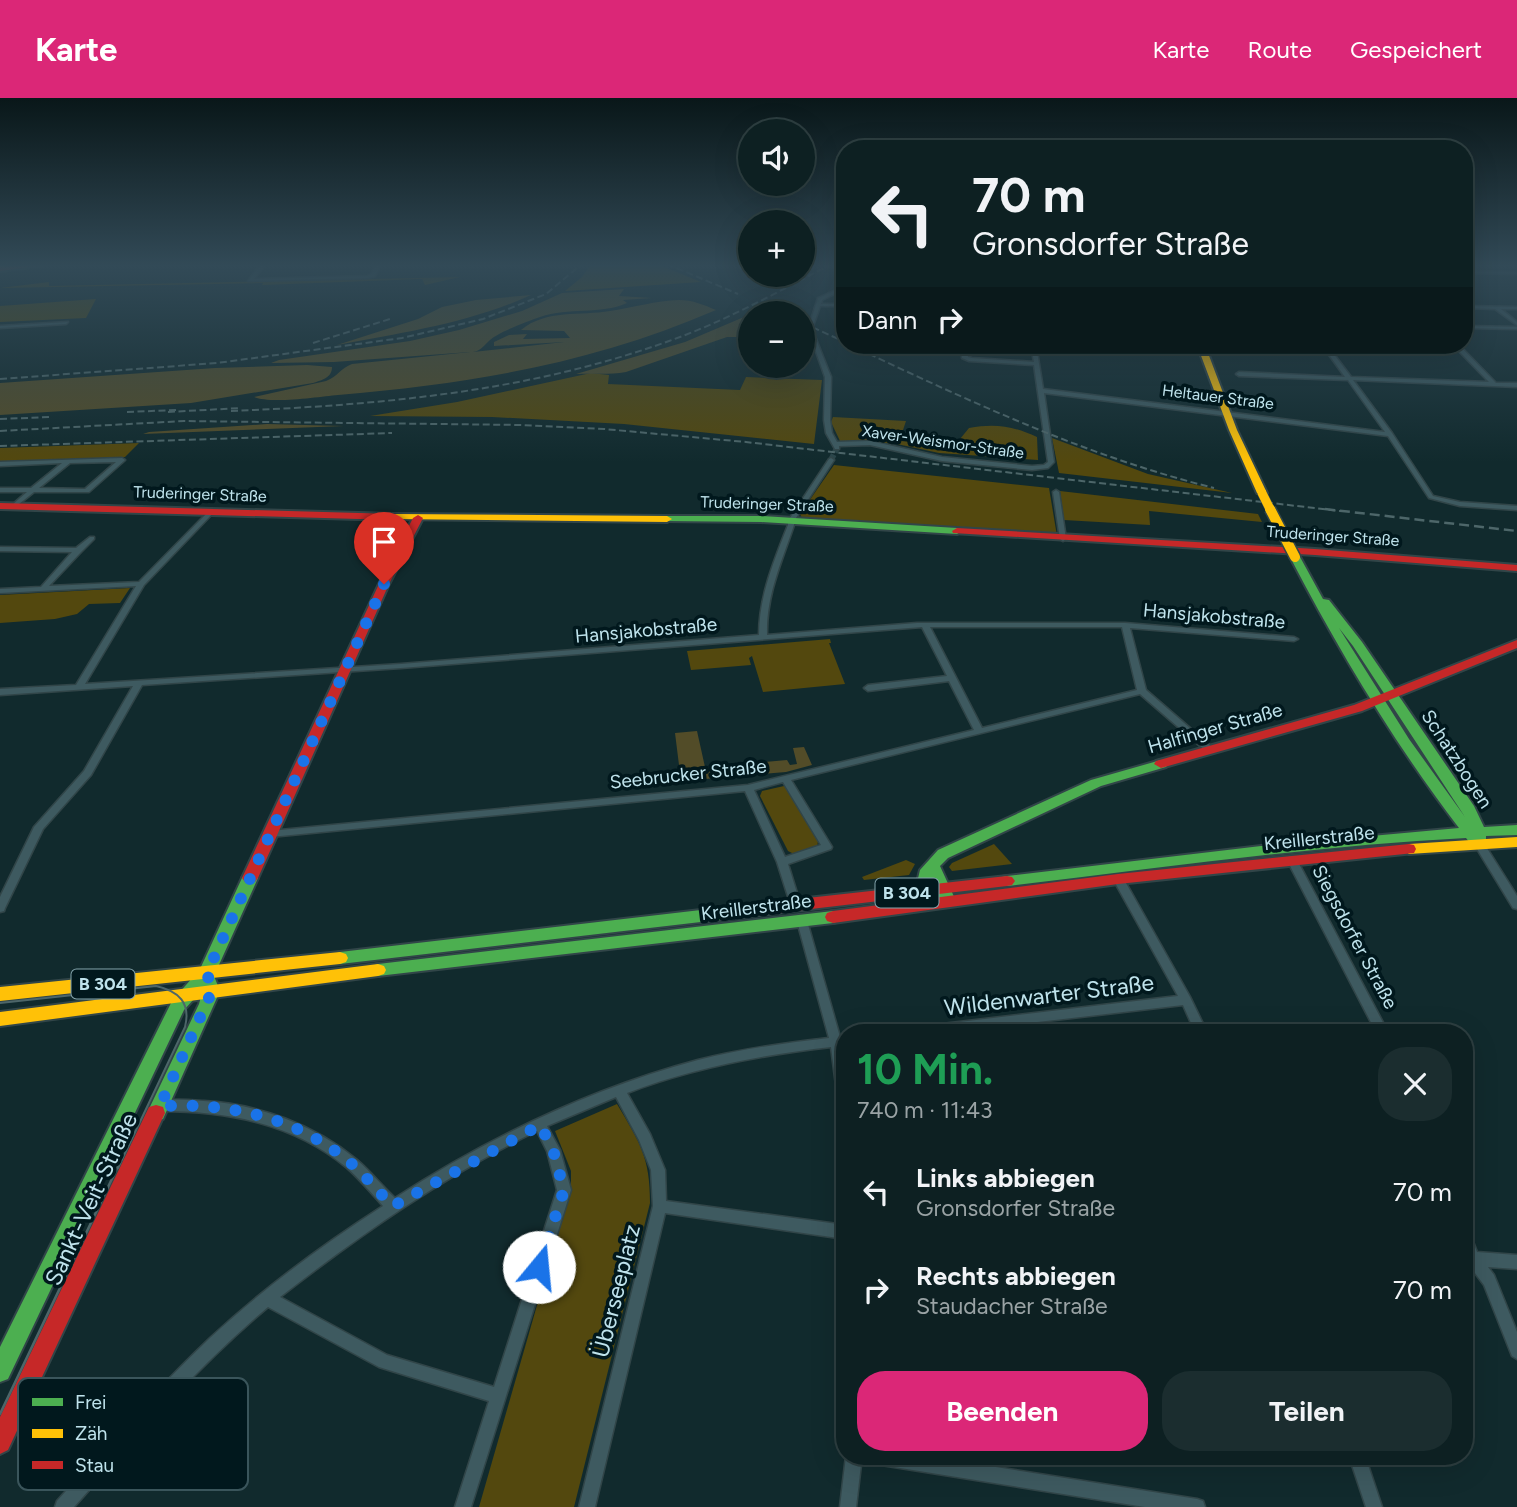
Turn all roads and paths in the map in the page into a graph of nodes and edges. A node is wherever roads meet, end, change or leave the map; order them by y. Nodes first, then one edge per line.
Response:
1 (812, 330) edge
2 (965, 354) edge
3 (1035, 354) edge
4 (1204, 354) edge
5 (1332, 354) edge
6 (1465, 354) edge
7 (1037, 364) junction
8 (1239, 373) dead end
9 (1349, 378) junction
10 (1494, 384) junction
11 (1517, 384) edge
12 (1043, 391) junction
13 (1226, 412) junction
14 (1390, 434) junction
15 (831, 460) tunnel mouth
16 (68, 461) junction
17 (12, 463) junction
18 (0, 464) edge
19 (0, 471) edge
20 (0, 490) edge
21 (32, 490) junction
22 (1056, 492) dead end
23 (7, 506) edge
24 (1517, 508) edge
25 (211, 512) junction
26 (418, 518) junction
27 (791, 521) junction
28 (92, 538) dead end
29 (1063, 539) junction
30 (0, 549) edge
31 (78, 550) junction
32 (1517, 568) edge
33 (141, 584) junction
34 (43, 589) junction
35 (0, 591) edge
36 (925, 625) junction
37 (1125, 625) junction
38 (763, 636) junction
39 (1294, 639) dead end
40 (1517, 644) edge
41 (345, 670) junction
42 (951, 678) junction
43 (139, 683) junction
44 (79, 687) junction
45 (868, 688) dead end
46 (1142, 691) junction
47 (0, 692) edge
48 (1386, 698) junction
49 (980, 732) junction
50 (1210, 750) junction
51 (787, 781) junction
52 (748, 788) junction
53 (1517, 830) edge
54 (270, 834) junction
55 (1475, 835) junction
56 (1517, 842) edge
57 (1292, 860) junction
58 (782, 862) junction
59 (932, 864) junction
60 (1118, 879) junction
61 (5, 887) edge
62 (923, 891) junction
63 (946, 895) junction
64 (1515, 902) edge
65 (796, 906) junction
66 (0, 908) edge
67 (802, 922) junction
68 (207, 973) junction
69 (212, 991) junction
70 (0, 994) edge
71 (184, 997) junction
72 (1186, 1000) junction
73 (0, 1019) edge
74 (984, 1024) edge
75 (1197, 1024) edge
76 (1378, 1024) edge
77 (836, 1027) edge
78 (836, 1043) edge
79 (619, 1091) junction
80 (160, 1106) junction
81 (540, 1125) junction
82 (393, 1206) junction
83 (660, 1206) junction
84 (836, 1231) edge
85 (1473, 1258) edge
86 (1473, 1262) edge
87 (1517, 1262) edge
88 (267, 1298) junction
89 (1517, 1351) edge
90 (0, 1371) edge
91 (30, 1378) edge
92 (183, 1378) edge
93 (498, 1396) junction
94 (18, 1404) edge
95 (0, 1442) edge
96 (853, 1465) edge
97 (932, 1465) edge
98 (1360, 1465) edge
99 (79, 1490) edge
100 (63, 1507) edge
101 (463, 1507) edge
102 (587, 1507) edge
103 (848, 1507) edge
104 (1197, 1507) edge
105 (1374, 1507) edge

1 - 12 street, Xaver-Weismor-Straße
2 - 7 street
3 - 7 street, Xaver-Weismor-Straße
4 - 13 main road, Schatzbogen
5 - 9 street
6 - 10 street
7 - 12 street, Xaver-Weismor-Straße
8 - 9 street
9 - 10 street
9 - 14 street
10 - 11 street
12 - 13 street, Heltauer Straße
13 - 14 street, Heltauer Straße
13 - 48 main road, Schatzbogen, bridge
14 - 24 street
15 - 27 street
16 - 17 street, Truderinger Straße
16 - 21 street, Truderinger Straße
16 - 21 street, Truderinger Straße
17 - 18 street, Truderinger Straße
17 - 19 street
20 - 21 street, Truderinger Straße
21 - 23 street, Truderinger Straße
22 - 29 street
23 - 25 main road, Truderinger Straße
25 - 26 main road, Truderinger Straße
25 - 33 street
26 - 27 main road, Truderinger Straße
26 - 41 main road, Sankt-Veit-Straße
27 - 29 main road, Truderinger Straße
27 - 38 street
28 - 31 street
29 - 32 main road, Truderinger Straße
30 - 31 street
31 - 34 street
33 - 34 street
33 - 44 street
34 - 35 street
36 - 37 street, Hansjakobstraße
36 - 38 street, Hansjakobstraße
36 - 42 street
37 - 39 street, Hansjakobstraße
37 - 46 street
38 - 41 street, Hansjakobstraße
40 - 48 main road, Halfinger Straße
41 - 43 street, Hansjakobstraße
41 - 54 main road, Sankt-Veit-Straße
42 - 45 street
42 - 49 street
43 - 44 street, Hansjakobstraße
43 - 61 street
44 - 47 street, Hansjakobstraße
46 - 49 street, Seebrucker Straße
46 - 50 street
48 - 50 main road, Halfinger Straße
48 - 55 main road, Schatzbogen
49 - 51 street, Seebrucker Straße
50 - 59 main road, Halfinger Straße
51 - 52 street, Seebrucker Straße
51 - 58 street
52 - 54 street, Seebrucker Straße
52 - 58 street
53 - 55 main road, Kreillerstraße / B 304
54 - 68 main road, Sankt-Veit-Straße
55 - 56 main road, Kreillerstraße / B 304
55 - 57 main road, Kreillerstraße / B 304
55 - 63 main road, Kreillerstraße / B 304
55 - 64 street
57 - 60 main road, Kreillerstraße / B 304
57 - 76 street, Siegsdorfer Straße
58 - 65 street
59 - 62 main road
59 - 63 main road
60 - 63 main road, Kreillerstraße / B 304
60 - 72 street
61 - 66 street
62 - 63 main road, Kreillerstraße / B 304
62 - 65 main road, Kreillerstraße / B 304
63 - 67 main road, Kreillerstraße / B 304
65 - 68 main road, Kreillerstraße / B 304
67 - 69 main road, Kreillerstraße / B 304
67 - 77 street
68 - 69 main road
68 - 70 main road, Kreillerstraße / B 304
68 - 71 main road, Sankt-Veit-Straße
69 - 71 main road, Kreillerstraße / B 304
69 - 80 main road, Sankt-Veit-Straße
71 - 73 main road, Kreillerstraße / B 304
71 - 90 main road, Sankt-Veit-Straße
72 - 74 street, Wildenwarter Straße
72 - 75 street
78 - 79 street
79 - 81 street
79 - 83 street, Überseeplatz
80 - 82 street
80 - 91 main road, Sankt-Veit-Straße
81 - 82 street
81 - 93 street
82 - 88 street
83 - 84 street
83 - 102 street, Überseeplatz
85 - 87 street
86 - 89 street
88 - 92 street
88 - 93 street
93 - 101 street
94 - 95 main road, Sankt-Veit-Straße
96 - 103 street
97 - 104 street
98 - 105 street
99 - 100 street

